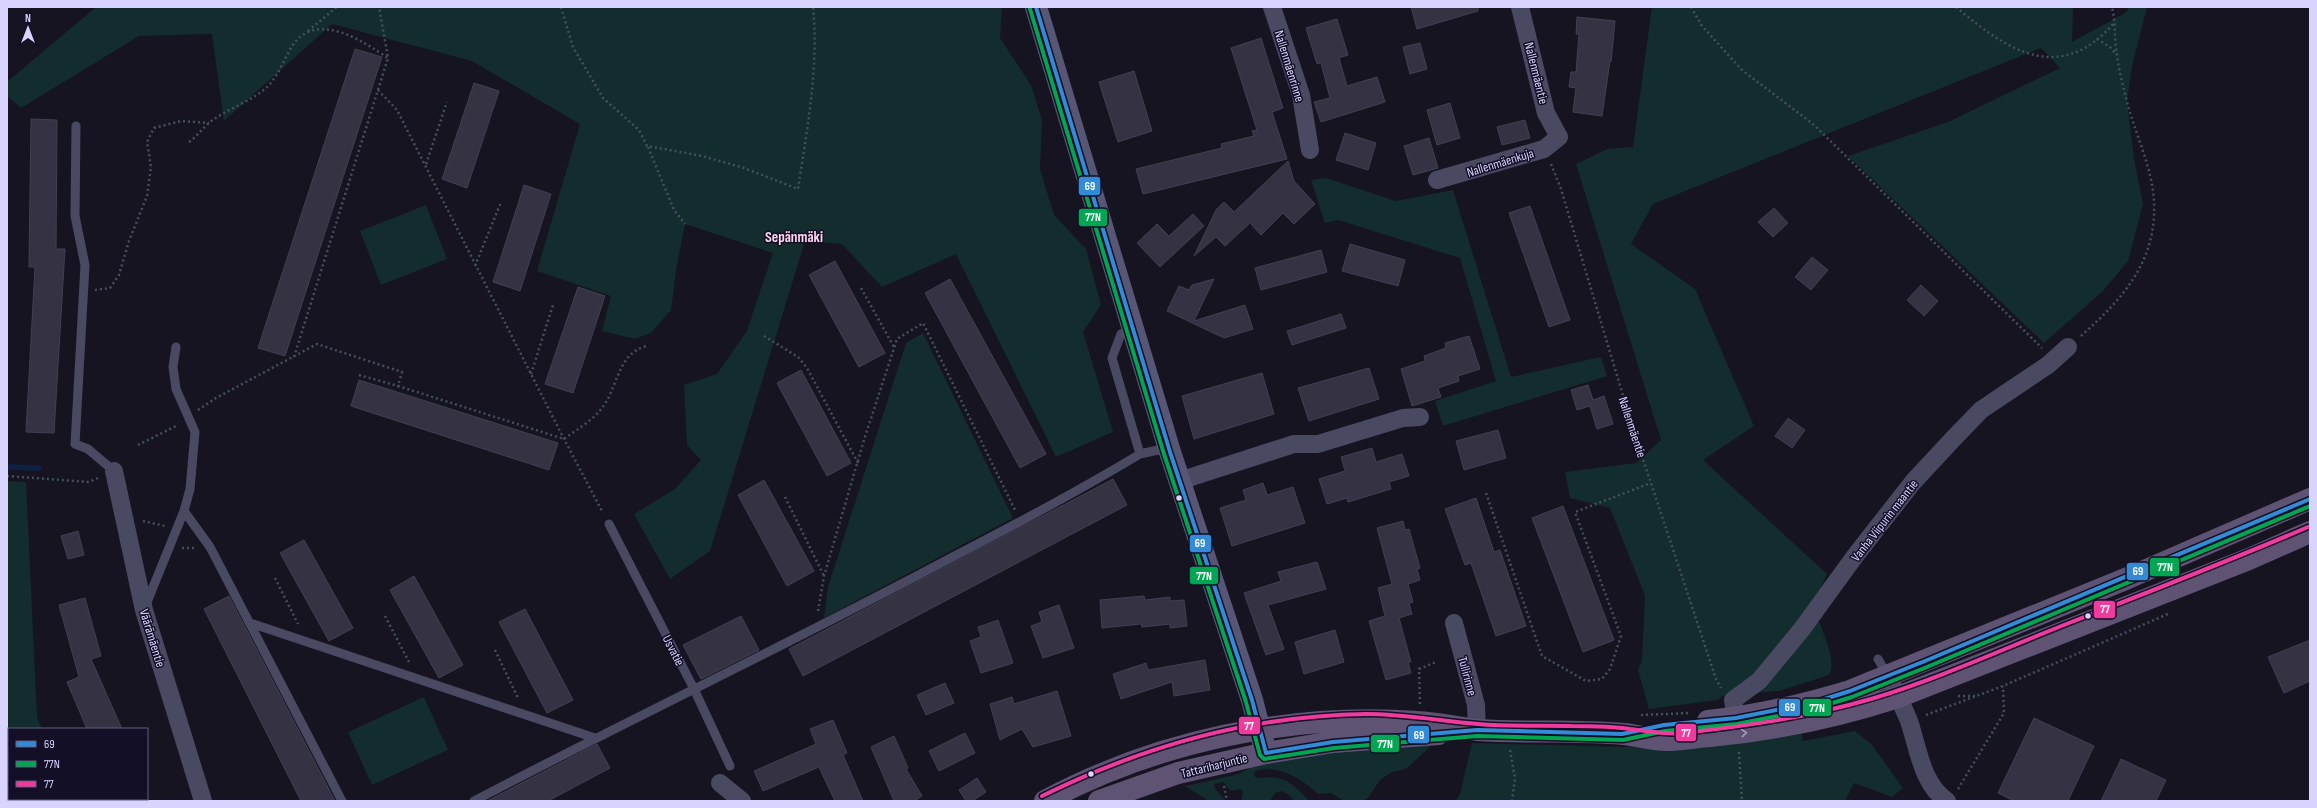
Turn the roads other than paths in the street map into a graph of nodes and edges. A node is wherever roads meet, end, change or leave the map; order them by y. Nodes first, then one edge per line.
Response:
1 (1036, 7) edge
2 (1272, 7) edge
3 (1520, 7) edge
4 (76, 126) dead end
5 (1559, 137) joint
6 (1310, 150) dead end
7 (1436, 180) dead end
8 (1133, 329) junction
9 (176, 347) dead end
10 (2068, 348) road end
11 (1420, 417) dead end
12 (1170, 452) junction
13 (1140, 454) junction
14 (114, 471) joint
15 (1179, 481) junction
16 (2310, 500) edge
17 (184, 511) junction
18 (609, 524) road end
19 (2310, 532) edge
20 (144, 610) junction
21 (250, 623) junction
22 (1454, 623) dead end
23 (1883, 667) junction
24 (694, 689) junction
25 (1898, 697) junction
26 (1735, 709) junction
27 (1261, 729) junction
28 (1477, 730) junction
29 (1622, 734) junction
30 (595, 738) junction
31 (1266, 752) junction
32 (730, 766) dead end
33 (720, 783) dead end
34 (1952, 796) edge
35 (203, 801) edge
36 (342, 801) edge
37 (474, 801) edge
38 (742, 801) edge
39 (1045, 801) edge
40 (1099, 801) edge

1 - 8 main road
2 - 6 street, Nallenmäenrinne
3 - 5 street, Nallenmäentie
4 - 14 lane
5 - 7 street, Nallenmäenkuja
8 - 12 main road
8 - 13 lane
9 - 17 lane
10 - 26 street, Vanha Viipurin maantie
11 - 15 street
12 - 13 lane
12 - 15 main road
13 - 24 lane
14 - 20 street, Väärämäentie
15 - 27 main road
16 - 23 main road, Tattariharjuntie
17 - 20 lane
17 - 21 lane
18 - 24 lane, Usvatie
19 - 25 main road, Tattariharjuntie
20 - 35 street, Väärämäentie
21 - 30 lane
21 - 36 lane
22 - 28 street, Tullirinne
23 - 25 street
23 - 26 main road, Tattariharjuntie
24 - 30 lane
24 - 32 lane, Usvatie
29 -> 25 main road, Tattariharjuntie
25 - 34 street
26 - 29 main road, Tattariharjuntie
27 - 28 main road, Tattariharjuntie
27 - 31 main road
27 - 39 main road, Tattariharjuntie
28 - 29 main road, Tattariharjuntie
28 - 31 main road, Tattariharjuntie
30 - 37 lane
31 - 40 main road, Tattariharjuntie
33 - 38 street

